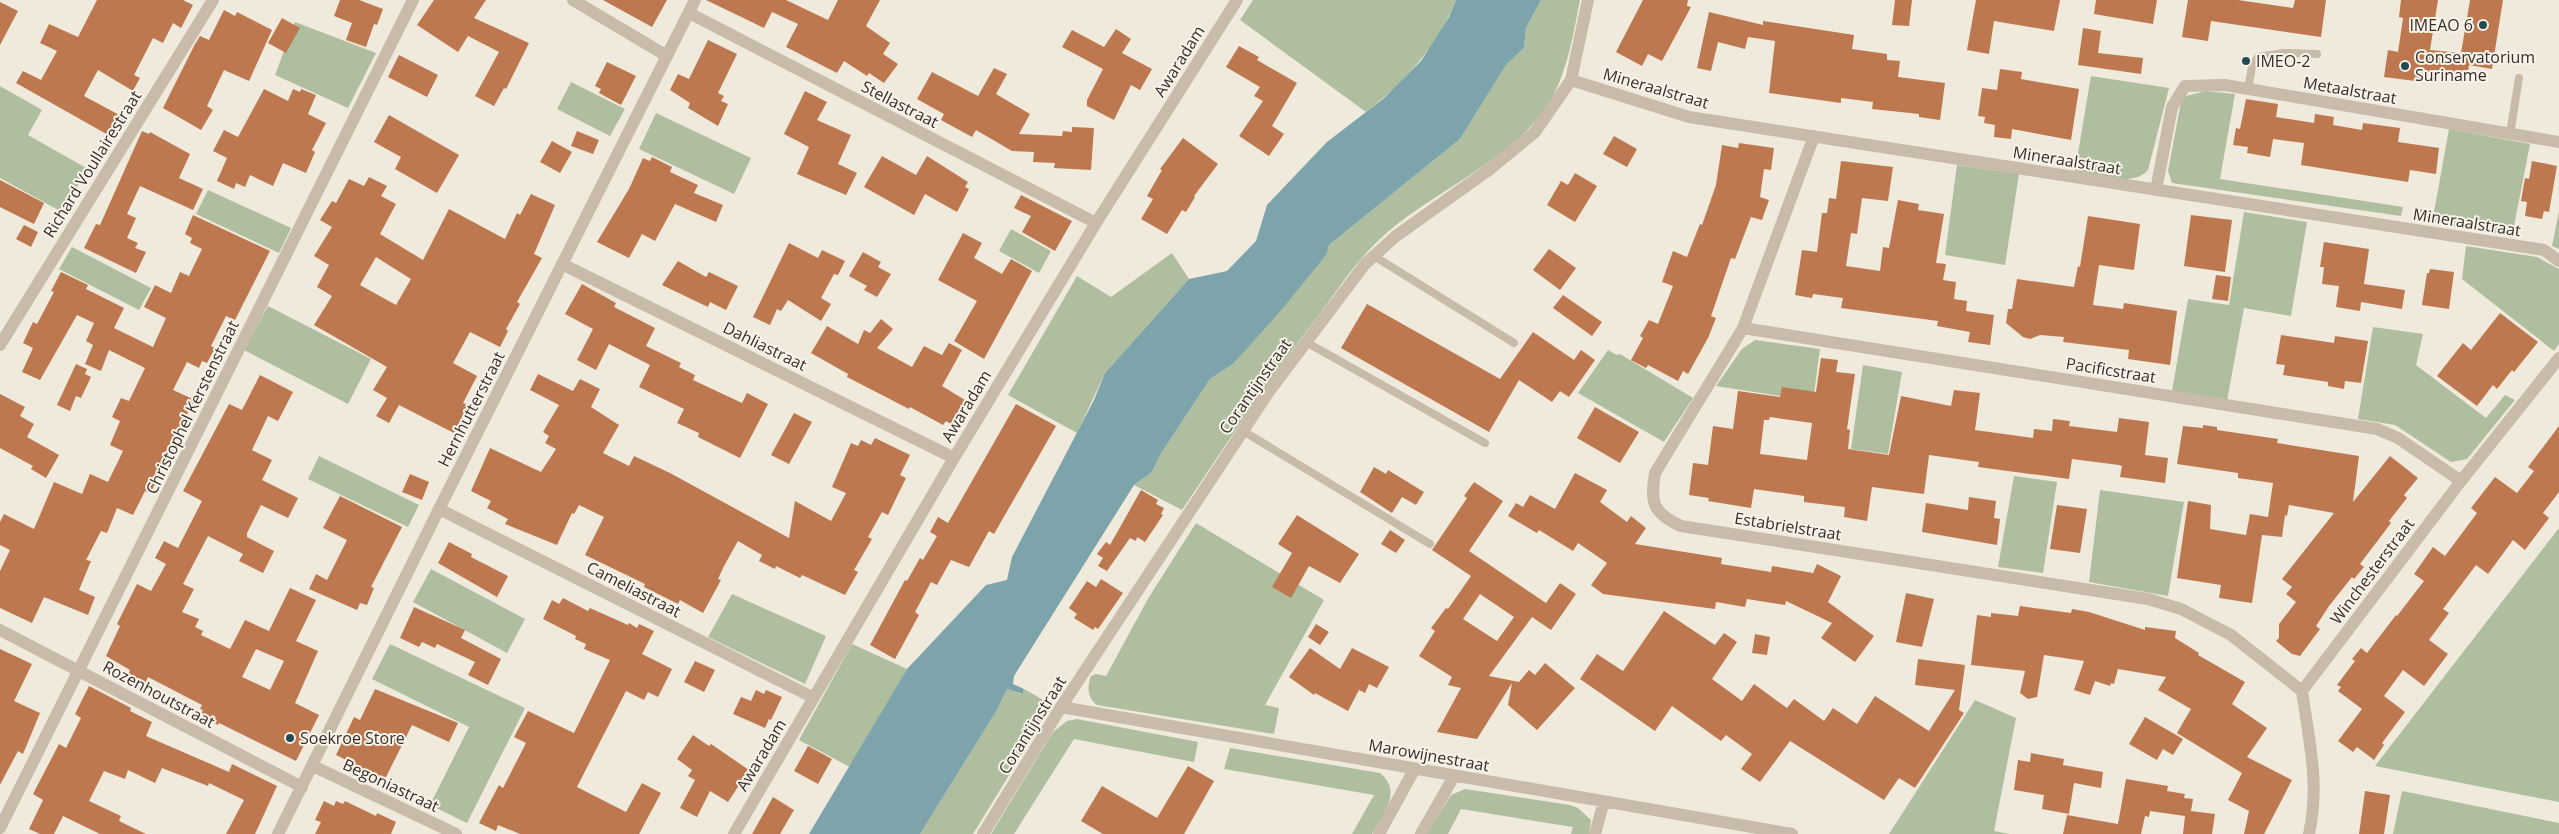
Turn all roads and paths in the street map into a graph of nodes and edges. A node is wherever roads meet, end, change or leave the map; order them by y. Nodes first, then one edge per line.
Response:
1 (213, 0) edge
2 (412, 0) edge
3 (573, 0) edge
4 (695, 0) edge
5 (1237, 0) edge
6 (1588, 0) edge
7 (688, 13) junction
8 (2317, 54) dead end
9 (667, 56) junction
10 (2519, 78) dead end
11 (1571, 80) junction
12 (2248, 89) junction
13 (2510, 134) junction
14 (1814, 136) junction
15 (2559, 142) edge
16 (2156, 190) junction
17 (1096, 224) junction
18 (1374, 256) junction
19 (2559, 261) edge
20 (562, 264) junction
21 (1743, 328) junction
22 (1306, 342) junction
23 (1514, 344) dead end
24 (0, 345) edge
25 (2559, 358) edge
26 (1242, 431) junction
27 (1485, 443) dead end
28 (954, 458) junction
29 (2460, 481) junction
30 (439, 509) junction
31 (1430, 544) dead end
32 (0, 630) edge
33 (79, 670) junction
34 (2302, 691) junction
35 (814, 698) junction
36 (1061, 708) junction
37 (313, 766) junction
38 (1414, 770) junction
39 (1454, 776) junction
40 (302, 787) junction
41 (1604, 801) junction
42 (0, 828) edge
43 (278, 834) edge
44 (456, 834) edge
45 (734, 834) edge
46 (984, 834) edge
47 (1380, 834) edge
48 (1421, 834) edge
49 (1595, 834) edge
50 (1792, 834) edge
51 (2309, 834) edge

1 - 24 street, Richard Voullairestraat
2 - 33 street, Christophel Kerstenstraat
3 - 9 street
4 - 7 street, Hernhutterstraat
5 - 17 street, Awaradam
6 - 11 street, Corantijnstraat
7 - 9 street, Hernhutterstraat
7 - 17 street, Stellastraat
8 - 12 lane
9 - 20 street, Hernhutterstraat
10 - 13 lane
11 - 14 street, Mineraalstraat
11 - 18 street, Corantijnstraat
12 - 13 street, Metaalstraat
12 - 16 street, Metaalstraat
13 - 15 street, Metaalstraat
14 - 16 street, Mineraalstraat
14 - 21 street, Estabrielstraat
16 - 19 street, Mineraalstraat
17 - 28 street, Awaradam
18 - 22 street, Corantijnstraat
18 - 23 lane
20 - 28 street, Dahliastraat
20 - 30 street, Hernhutterstraat
21 - 29 street, Pacificstraat
21 - 34 street, Estabrielstraat
22 - 26 street, Corantijnstraat
22 - 27 lane
25 - 29 street, Winchesterstraat
26 - 31 lane
26 - 36 street, Corantijnstraat
28 - 35 street, Awaradam
29 - 34 street, Winchesterstraat
30 - 35 street, Cameliastraat
30 - 37 street, Hernhutterstraat
32 - 33 street, Rozenhoutstraat
33 - 40 street, Rozenhoutstraat
33 - 42 street, Christophel Kerstenstraat
34 - 51 street
35 - 45 street, Awaradam
36 - 38 street, Marowijnestraat
36 - 46 street, Corantijnstraat
37 - 40 street, Hernhutterstraat
37 - 44 street, Begoniastraat
38 - 39 street, Marowijnestraat
38 - 47 street
39 - 41 street, Marowijnestraat
39 - 48 street
40 - 43 street, Hernhutterstraat
41 - 49 street
41 - 50 street, Marowijnestraat

